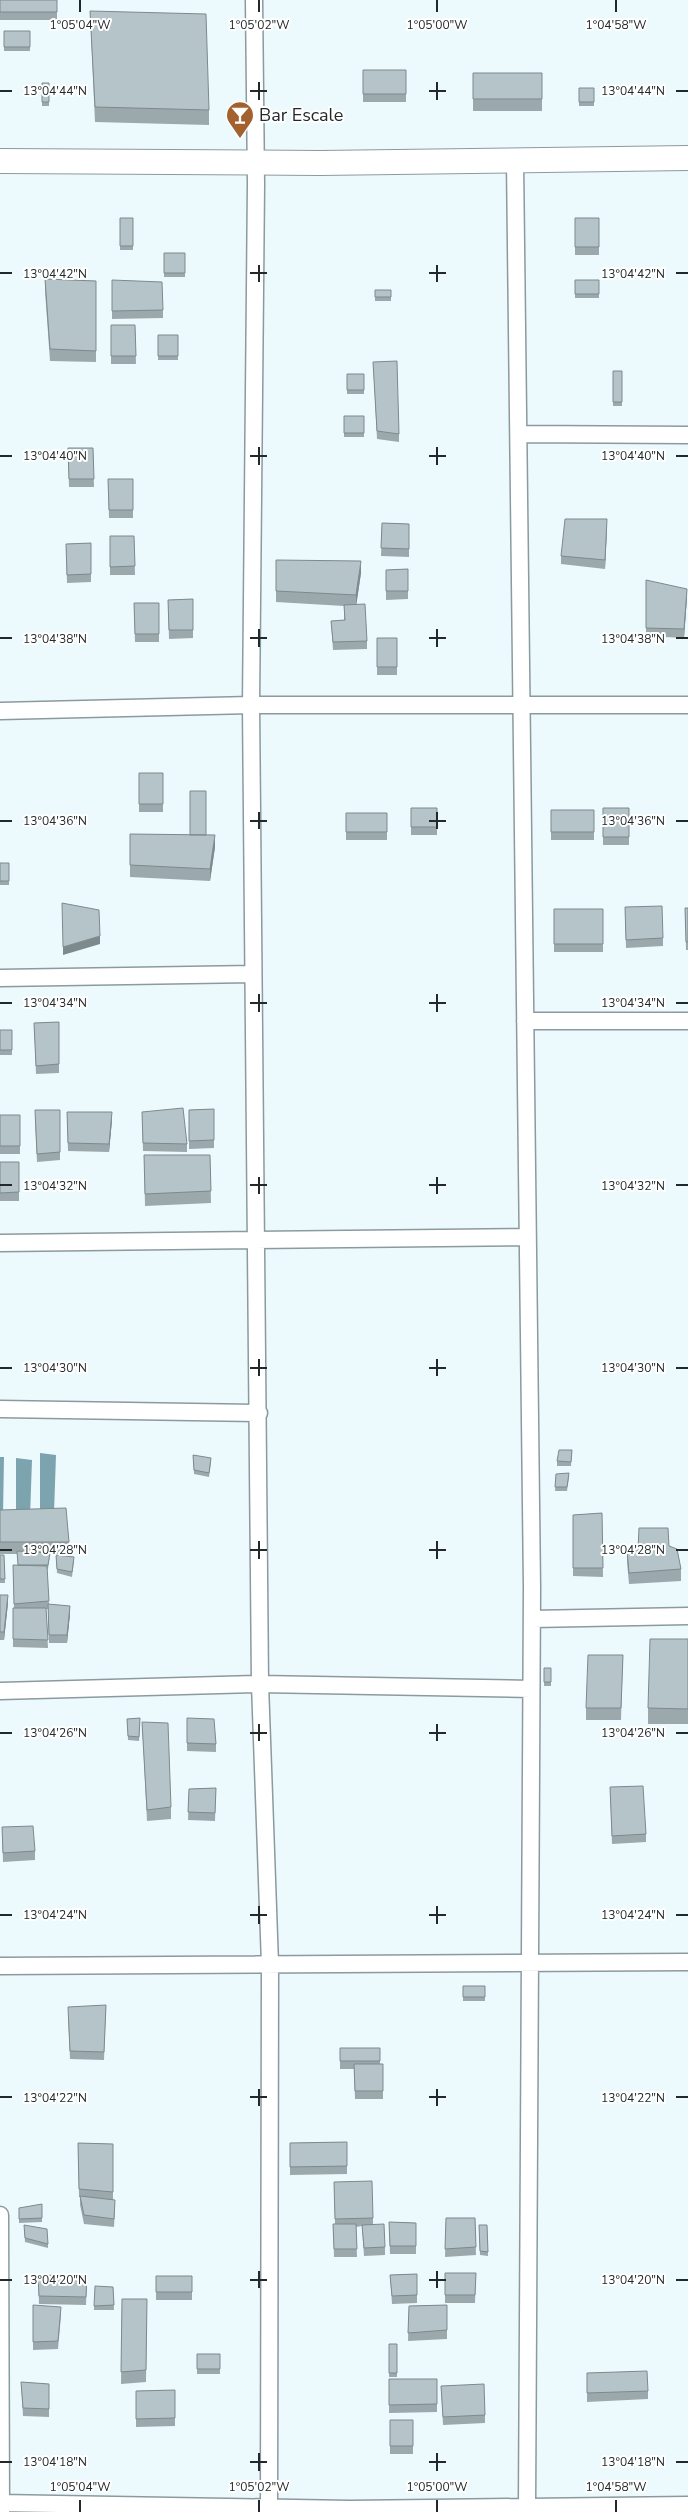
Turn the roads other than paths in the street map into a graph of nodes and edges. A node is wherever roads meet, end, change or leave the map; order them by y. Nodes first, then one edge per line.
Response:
1 (254, 0) edge
2 (688, 158) edge
3 (516, 160) junction
4 (0, 161) edge
5 (256, 163) junction
6 (520, 434) junction
7 (688, 435) edge
8 (251, 705) junction
9 (688, 705) edge
10 (522, 706) junction
11 (0, 712) edge
12 (253, 974) junction
13 (0, 978) edge
14 (525, 1021) junction
15 (688, 1021) edge
16 (526, 1237) junction
17 (256, 1238) junction
18 (0, 1243) edge
19 (0, 1409) edge
20 (259, 1413) junction
21 (688, 1616) edge
22 (532, 1619) junction
23 (260, 1684) junction
24 (531, 1690) junction
25 (0, 1691) edge
26 (688, 1962) edge
27 (530, 1963) junction
28 (270, 1964) junction
29 (0, 1966) edge
30 (0, 2215) edge
31 (688, 2505) edge
32 (1, 2506) edge
33 (527, 2507) junction
34 (269, 2508) junction
35 (566, 2509) edge

1 - 5 street
2 - 3 street
3 - 5 street
3 - 6 street
4 - 5 street
5 - 8 street
6 - 7 street
6 - 10 street
8 - 10 street
8 - 11 street
8 - 12 street
9 - 10 street
10 - 14 street
12 - 13 street
12 - 17 street
14 - 15 street
14 - 16 street
16 - 17 street
16 - 22 street
17 - 18 street
17 - 20 street
19 - 20 street
20 - 23 street
21 - 22 street
22 - 24 street
23 - 24 street
23 - 25 street
23 - 28 street
24 - 27 street
26 - 27 street
27 - 28 street
27 - 33 street
28 - 29 street
28 - 34 street
30 - 32 street
31 - 35 street
32 - 34 street
33 - 34 street
33 - 35 street

